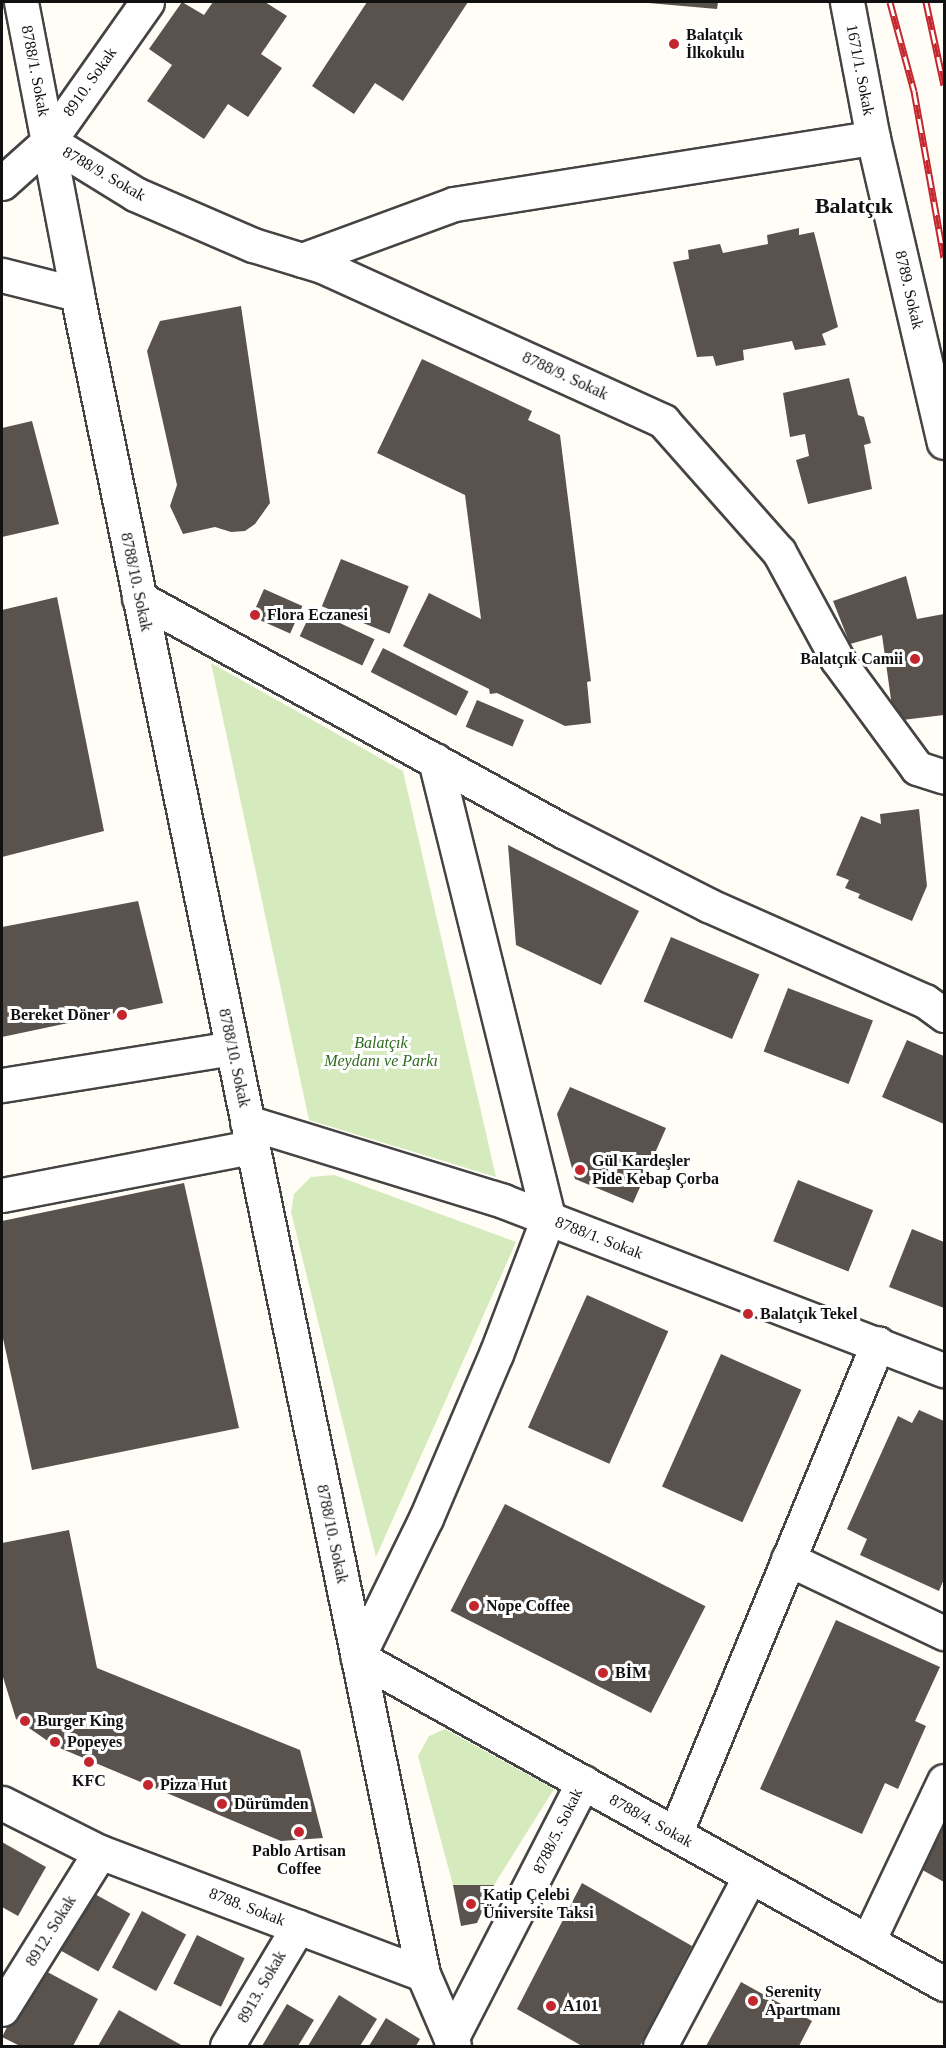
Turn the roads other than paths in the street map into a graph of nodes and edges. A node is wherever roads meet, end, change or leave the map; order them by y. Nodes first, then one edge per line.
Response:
1 (21, 2) edge
2 (147, 2) edge
3 (848, 2) edge
4 (873, 138) junction
5 (49, 141) junction
6 (2, 183) edge
7 (302, 260) junction
8 (2, 275) edge
9 (77, 294) junction
10 (945, 442) edge
11 (140, 598) junction
12 (435, 760) junction
13 (945, 777) edge
14 (945, 1015) edge
15 (232, 1048) junction
16 (2, 1085) edge
17 (250, 1134) junction
18 (2, 1195) edge
19 (548, 1218) junction
20 (878, 1343) junction
21 (945, 1370) edge
22 (788, 1559) junction
23 (945, 1633) edge
24 (358, 1657) junction
25 (945, 1781) edge
26 (583, 1782) junction
27 (2, 1803) edge
28 (675, 1834) junction
29 (100, 1852) junction
30 (750, 1876) junction
31 (298, 1927) junction
32 (868, 1941) junction
33 (423, 1974) junction
34 (945, 1984) edge
35 (2, 2009) edge
36 (453, 2043) edge
37 (227, 2046) edge
38 (660, 2046) edge

1 - 5 street, 8788/1. Sokak
2 - 5 street, 8910. Sokak
3 - 4 street, 1671/1. Sokak
4 - 7 street
4 - 10 street, 8789. Sokak
5 - 6 street, 8910. Sokak
5 - 7 street, 8788/9. Sokak
5 - 9 street, 8788/10. Sokak
7 - 13 street, 8788/9. Sokak
8 - 9 street
9 - 11 street, 8788/10. Sokak
11 - 12 street
11 - 15 street, 8788/10. Sokak
12 - 14 street
12 - 19 street
15 - 16 street
15 - 17 street, 8788/10. Sokak
17 - 18 street
17 - 19 street, 8788/1. Sokak
17 - 24 street, 8788/10. Sokak
19 - 20 street, 8788/1. Sokak
19 - 24 street
20 - 21 street, 8788/1. Sokak
20 - 22 street
22 - 23 street
22 - 28 street
24 - 26 street, 8788/4. Sokak
24 - 33 street, 8788/10. Sokak
25 - 32 street
26 - 28 street, 8788/4. Sokak
26 - 36 street, 8788/5. Sokak
27 - 29 street, 8788. Sokak
28 - 30 street, 8788/4. Sokak
29 - 31 street, 8788. Sokak
29 - 35 street, 8912. Sokak
30 - 32 street, 8788/4. Sokak
30 - 38 street
31 - 33 street, 8788. Sokak
31 - 37 street, 8913. Sokak
32 - 34 street, 8788/4. Sokak
33 - 36 street

